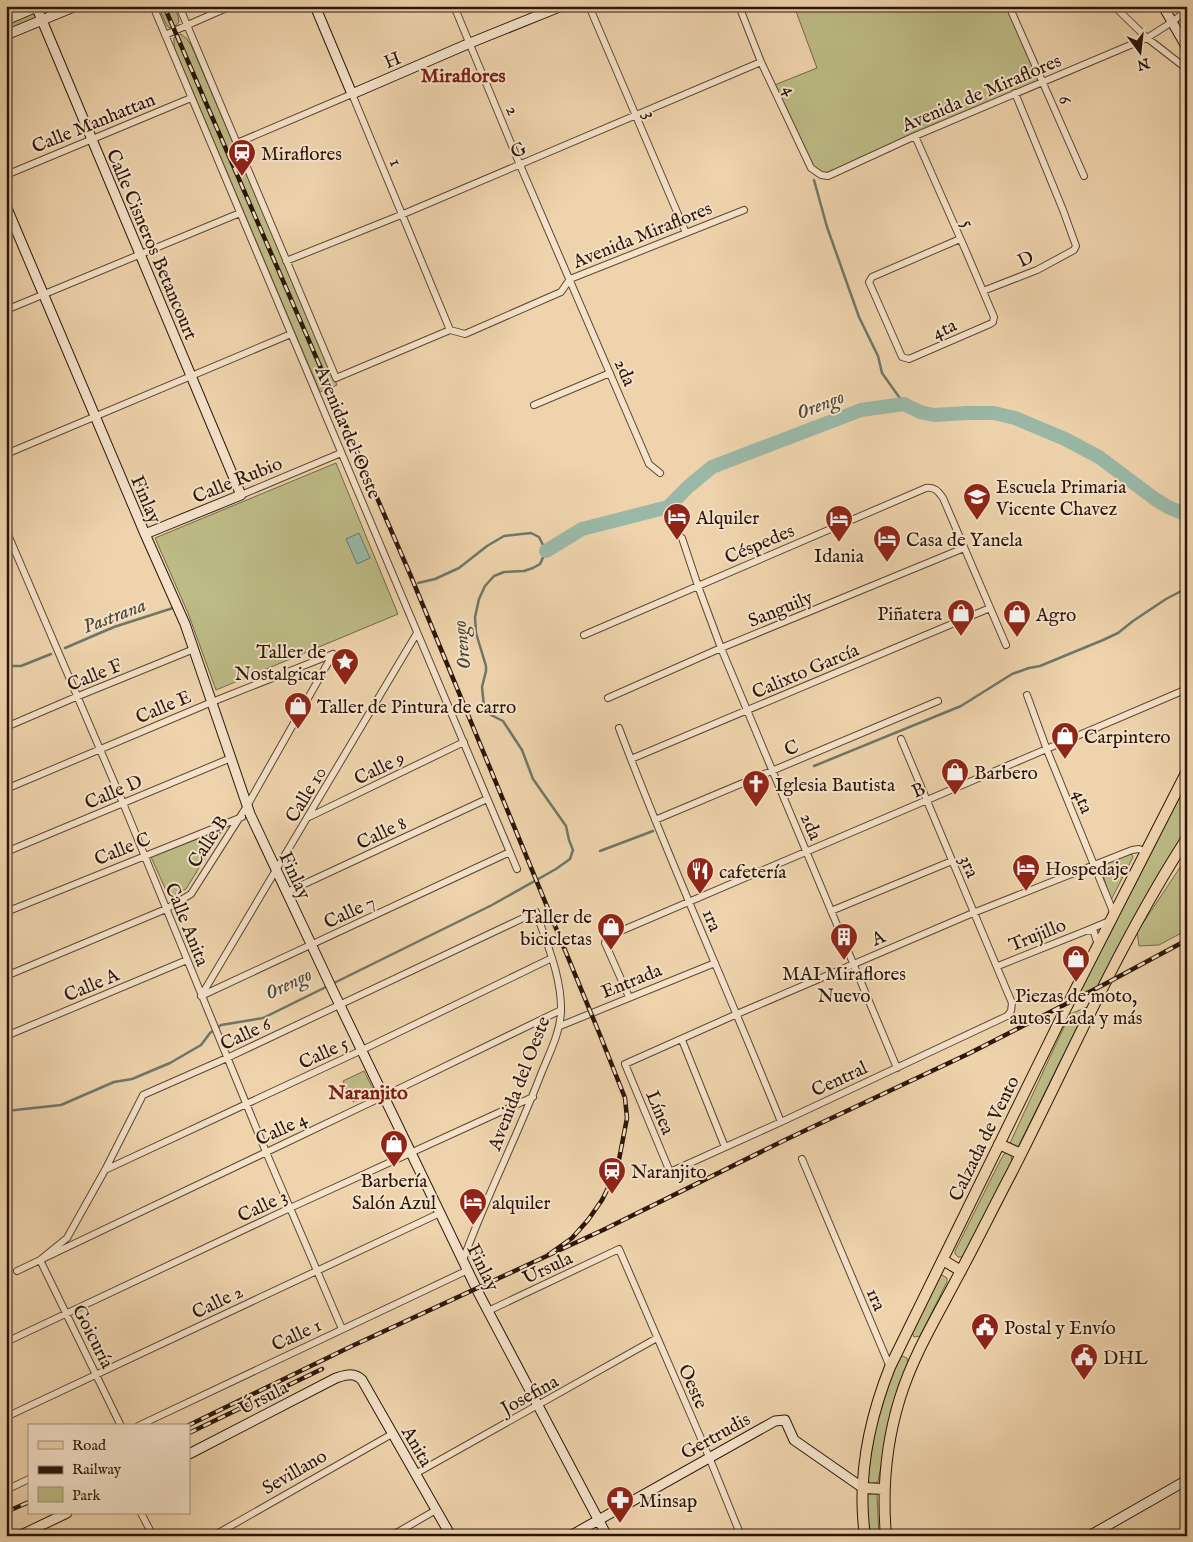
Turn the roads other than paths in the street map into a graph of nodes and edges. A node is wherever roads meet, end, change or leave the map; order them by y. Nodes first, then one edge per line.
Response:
1 (76, 6) edge
2 (153, 6) edge
3 (179, 6) edge
4 (231, 6) edge
5 (315, 6) edge
6 (454, 6) edge
7 (562, 6) edge
8 (588, 6) edge
9 (739, 6) edge
10 (1009, 6) edge
11 (1114, 6) edge
12 (1163, 6) edge
13 (37, 7) edge
14 (1187, 10) edge
15 (6, 20) edge
16 (42, 20) junction
17 (1172, 22) junction
18 (187, 25) junction
19 (165, 35) junction
20 (6, 36) edge
21 (1147, 38) junction
22 (470, 43) junction
23 (1187, 48) edge
24 (761, 62) junction
25 (1187, 69) edge
26 (1042, 82) junction
27 (352, 94) junction
28 (1015, 94) junction
29 (191, 98) junction
30 (635, 116) junction
31 (915, 136) junction
32 (92, 139) junction
33 (237, 143) junction
34 (520, 165) junction
35 (6, 175) edge
36 (828, 176) joint
37 (1084, 176) dead end
38 (6, 206) edge
39 (744, 210) dead end
40 (240, 213) junction
41 (401, 215) junction
42 (686, 233) junction
43 (960, 239) junction
44 (140, 254) junction
45 (286, 261) junction
46 (570, 279) junction
47 (983, 291) junction
48 (44, 294) junction
49 (6, 310) edge
50 (993, 322) joint
51 (450, 330) junction
52 (291, 334) junction
53 (610, 373) junction
54 (191, 376) junction
55 (336, 378) joint
56 (534, 405) dead end
57 (95, 416) junction
58 (341, 453) junction
59 (6, 454) edge
60 (660, 473) dead end
61 (241, 495) junction
62 (6, 530) edge
63 (144, 534) junction
64 (682, 538) dead end
65 (964, 548) junction
66 (698, 586) junction
67 (990, 608) junction
68 (417, 633) junction
69 (584, 635) dead end
70 (1006, 646) dead end
71 (721, 648) junction
72 (194, 649) junction
73 (332, 654) joint
74 (1187, 690) edge
75 (1027, 695) dead end
76 (76, 697) junction
77 (608, 698) dead end
78 (212, 702) junction
79 (938, 702) dead end
80 (748, 711) junction
81 (6, 727) edge
82 (619, 728) dead end
83 (902, 739) dead end
84 (464, 742) junction
85 (99, 750) junction
86 (1047, 750) junction
87 (231, 758) junction
88 (631, 759) junction
89 (772, 770) junction
90 (1187, 771) edge
91 (6, 789) edge
92 (487, 799) junction
93 (927, 802) junction
94 (122, 803) junction
95 (249, 810) junction
96 (241, 817) junction
97 (308, 818) junction
98 (654, 820) junction
99 (1187, 838) edge
100 (6, 852) edge
101 (510, 852) junction
102 (807, 852) junction
103 (1146, 852) junction
104 (143, 856) junction
105 (952, 861) junction
106 (1094, 864) junction
107 (276, 869) junction
108 (517, 869) dead end
109 (287, 892) junction
110 (690, 901) junction
111 (166, 909) junction
112 (6, 912) edge
113 (536, 912) joint
114 (831, 912) junction
115 (973, 913) junction
116 (1113, 918) junction
117 (1088, 930) junction
118 (311, 945) junction
119 (1098, 946) junction
120 (552, 958) junction
121 (187, 960) junction
122 (714, 963) junction
123 (853, 964) junction
124 (998, 966) junction
125 (6, 976) edge
126 (201, 996) junction
127 (629, 997) junction
128 (1012, 1003) joint
129 (339, 1004) junction
130 (561, 1010) junction
131 (737, 1014) junction
132 (560, 1026) junction
133 (6, 1036) edge
134 (682, 1040) junction
135 (362, 1050) junction
136 (227, 1058) junction
137 (625, 1064) joint
138 (897, 1068) junction
139 (384, 1096) junction
140 (532, 1097) junction
141 (246, 1105) junction
142 (780, 1122) junction
143 (999, 1144) junction
144 (725, 1147) junction
145 (266, 1152) junction
146 (410, 1153) junction
147 (1021, 1154) junction
148 (802, 1158) dead end
149 (105, 1170) junction
150 (670, 1172) joint
151 (290, 1208) junction
152 (440, 1213) junction
153 (619, 1249) joint
154 (40, 1260) junction
155 (463, 1260) junction
156 (943, 1260) junction
157 (317, 1270) junction
158 (468, 1270) junction
159 (17, 1271) dead end
160 (961, 1271) junction
161 (488, 1312) junction
162 (66, 1315) junction
163 (342, 1329) junction
164 (657, 1338) junction
165 (6, 1342) edge
166 (890, 1367) junction
167 (97, 1375) junction
168 (354, 1375) joint
169 (538, 1406) junction
170 (6, 1416) edge
171 (120, 1424) edge
172 (142, 1424) edge
173 (392, 1434) junction
174 (190, 1453) edge
175 (709, 1457) junction
176 (415, 1474) junction
177 (28, 1479) edge
178 (1187, 1480) edge
179 (863, 1488) junction
180 (6, 1490) edge
181 (884, 1490) junction
182 (436, 1510) junction
183 (65, 1514) edge
184 (142, 1514) edge
185 (598, 1520) junction
186 (19, 1536) edge
187 (153, 1536) edge
188 (212, 1536) edge
189 (391, 1536) edge
190 (451, 1536) edge
191 (570, 1536) edge
192 (607, 1536) edge
193 (741, 1536) edge
194 (865, 1536) edge
195 (886, 1536) edge
196 (1090, 1536) edge

1 - 16 street
2 - 19 street, Avenida del Oeste
3 - 18 street, Avenida del Oeste
4 - 18 street
5 - 27 street, 1
6 - 22 street, 2
7 - 22 street, H
8 - 30 street, 3
9 - 24 street, 4
10 - 26 street, 6
11 - 21 street
12 - 17 street
13 - 15 street
13 - 16 street, Calle Cisneros Betancourt
14 - 17 street
16 - 20 street
16 - 32 street, Calle Cisneros Betancourt
17 - 21 street
17 - 23 street
18 - 19 street
18 - 33 street, Avenida del Oeste
19 - 29 street, Avenida del Oeste
21 - 25 street
21 - 26 street, Avenida de Miraflores
22 - 27 street, H
22 - 34 street, 2
24 - 30 street, G
24 - 36 street, 4
26 - 28 street, Avenida de Miraflores
26 - 37 street, 6
27 - 33 street, H
27 - 41 street, 1
28 - 31 street, Avenida de Miraflores
28 - 47 street, D
29 - 32 street, Calle Manhattan
29 - 40 street, Avenida del Oeste
30 - 34 street, G
30 - 42 street, 3
31 - 36 street, Avenida de Miraflores
31 - 43 street, 5
32 - 35 street, Calle Manhattan
32 - 44 street, Calle Cisneros Betancourt
33 - 45 street, Avenida del Oeste
34 - 41 street, G
34 - 46 street, 2
38 - 48 street, Finlay
39 - 42 street, Avenida Miraflores
40 - 44 street
40 - 52 street, Avenida del Oeste
41 - 45 street, G
41 - 51 street, 1
42 - 46 street, Avenida Miraflores
43 - 47 street, 5
43 - 50 street, 4ta
44 - 48 street
44 - 54 street, Calle Cisneros Betancourt
45 - 55 street, Avenida del Oeste
46 - 51 street, Avenida Miraflores
46 - 53 street, 2da
47 - 50 street, 5
48 - 49 street
48 - 57 street, Finlay
51 - 55 street, Avenida Miraflores
52 - 54 street
52 - 58 street, Avenida del Oeste
53 - 56 street
53 - 60 street, 2da
54 - 57 street
54 - 61 street, Calle Cisneros Betancourt
57 - 59 street
57 - 63 street, Finlay
58 - 61 street, Calle Rubio
58 - 68 street, Avenida del Oeste
61 - 63 street, Calle Rubio
62 - 76 street, Calle Anita
63 - 72 street, Finlay
64 - 66 street, 2da
65 - 66 street, Céspedes
65 - 67 street
65 - 71 street, Sanguily
66 - 69 street, Céspedes
66 - 71 street, 2da
67 - 70 street
67 - 80 street, Calixto García
68 - 84 street, Avenida del Oeste
68 - 97 street, Calle 10
71 - 77 street, Sanguily
71 - 80 street, 2da
72 - 76 street, Calle F
72 - 78 street, Finlay
73 - 78 street, Calle E
73 - 95 street, Calle B
74 - 86 street, B
75 - 86 street, 4ta
76 - 81 street, Calle F
76 - 85 street, Calle Anita
78 - 85 street, Calle E
78 - 87 street, Finlay
79 - 89 street, C
80 - 88 street, Calixto García
80 - 89 street, 2da
82 - 88 street, 1ra
83 - 93 street, 3ra
84 - 92 street, Avenida del Oeste
84 - 97 street, Calle 9
85 - 91 street, Calle E
85 - 94 street, Calle Anita
86 - 93 street, B
86 - 106 street, 4ta
87 - 94 street, Calle D
87 - 95 street, Finlay
88 - 98 street, 1ra
89 - 98 street, C
89 - 102 street, 2da
90 - 103 main road, Calzada de Vento
92 - 101 street, Avenida del Oeste
92 - 109 street, Calle 8
93 - 102 street, B
93 - 105 street, 3ra
94 - 100 street, Calle D
94 - 104 street, Calle Anita
95 - 96 street, Calle C
95 - 107 street, Finlay
96 - 104 street, Calle C
96 - 111 street, Calle B
97 - 107 street, Calle 10
98 - 110 street, 1ra
99 - 147 main road
101 - 108 street, Avenida del Oeste
101 - 118 street, Calle 7
102 - 110 street, B
102 - 114 street, 2da
103 - 106 street, A
103 - 116 main road, Calzada de Vento
104 - 111 street, Calle Anita
104 - 112 street, Calle C
105 - 114 street
105 - 115 street, 3ra
106 - 115 street, A
106 - 116 street, 4ta
107 - 109 street, Finlay
107 - 126 street, Calle 10
109 - 118 street, Finlay
110 - 122 street, 1ra
110 - 127 street, B
111 - 121 street, Calle Anita
111 - 125 street, Calle B
113 - 120 street, Avenida del Oeste
113 - 129 street, Calle 6
114 - 123 street, 2da
115 - 123 street, A
115 - 124 street, 3ra
116 - 117 street, Trujillo
116 - 119 main road, Calzada de Vento
117 - 119 street, Trujillo
117 - 124 street, Trujillo
118 - 126 street, Calle 7
118 - 129 street, Finlay
119 - 143 main road, Calzada de Vento
120 - 130 street, Avenida del Oeste
120 - 135 street, Calle 5
121 - 126 street, Calle Anita
121 - 133 street, Calle A
122 - 127 street, Entrada
122 - 131 street, 1ra
123 - 131 street, A
123 - 138 street, 2da
124 - 128 street, 3ra
126 - 136 street, Calle Anita
127 - 132 street, Entrada
128 - 138 street, Central
129 - 135 street, Finlay
129 - 136 street, Calle 6
130 - 132 street, Avenida del Oeste
130 - 139 street, Calle 4
131 - 134 street, A
131 - 142 street, 1ra
132 - 140 street, Avenida del Oeste
134 - 137 street, A
134 - 144 street
135 - 139 street, Finlay
135 - 141 street, Calle 5
136 - 141 street, Calle Anita
136 - 149 street, Calle 6
137 - 150 street, Línea
138 - 142 street, Central
139 - 145 street, Calle 4
139 - 146 street, Finlay
140 - 146 street, Calle 3
140 - 155 street, Avenida del Oeste
141 - 145 street, Calle Anita
141 - 149 street, Calle 5
142 - 144 street, Central
143 - 147 main road
143 - 156 main road, Calzada de Vento
144 - 150 street, Central
145 - 151 street, Calle Anita
145 - 154 street, Calle 4
146 - 151 street, Calle 3
146 - 152 street, Finlay
147 - 160 main road
148 - 166 street, 1ra
149 - 154 street, Calle 6
151 - 157 street, Calle Anita
151 - 162 street, Calle 3
152 - 155 street, Finlay
152 - 157 street, Calle 2
153 - 161 street, Ursula
153 - 164 street, Oeste
154 - 159 street
154 - 162 street, Goicuría
155 - 158 street, Finlay
156 - 160 main road
156 - 166 main road, Calzada de Vento
157 - 163 street, Calle Anita
157 - 167 street, Calle 2
158 - 161 street, Finlay
158 - 163 street, Calle 1
160 - 181 main road
161 - 169 street, Finlay
162 - 165 street, Calle 3
162 - 167 street, Goicuría
163 - 172 street, Calle 1
164 - 169 street, Josefina
164 - 175 street, Oeste
166 - 179 main road, Calzada de Vento
167 - 170 street, Calle 2
167 - 171 street, Goicuría
168 - 173 street, Anita
168 - 174 street, Úrsula
169 - 176 street, Josefina
169 - 185 street, Finlay
173 - 176 street, Anita
173 - 188 street, Sevillano
175 - 179 street, Gertrudis
175 - 185 street, Gertrudis
175 - 193 street, Oeste
176 - 182 street, Anita
177 - 180 street
178 - 196 street
179 - 181 main road
179 - 194 main road, Calzada de Vento
181 - 195 main road
182 - 189 street
182 - 190 street, Anita
183 - 186 street
184 - 187 street
185 - 191 street, Gertrudis
185 - 192 street, Finlay

